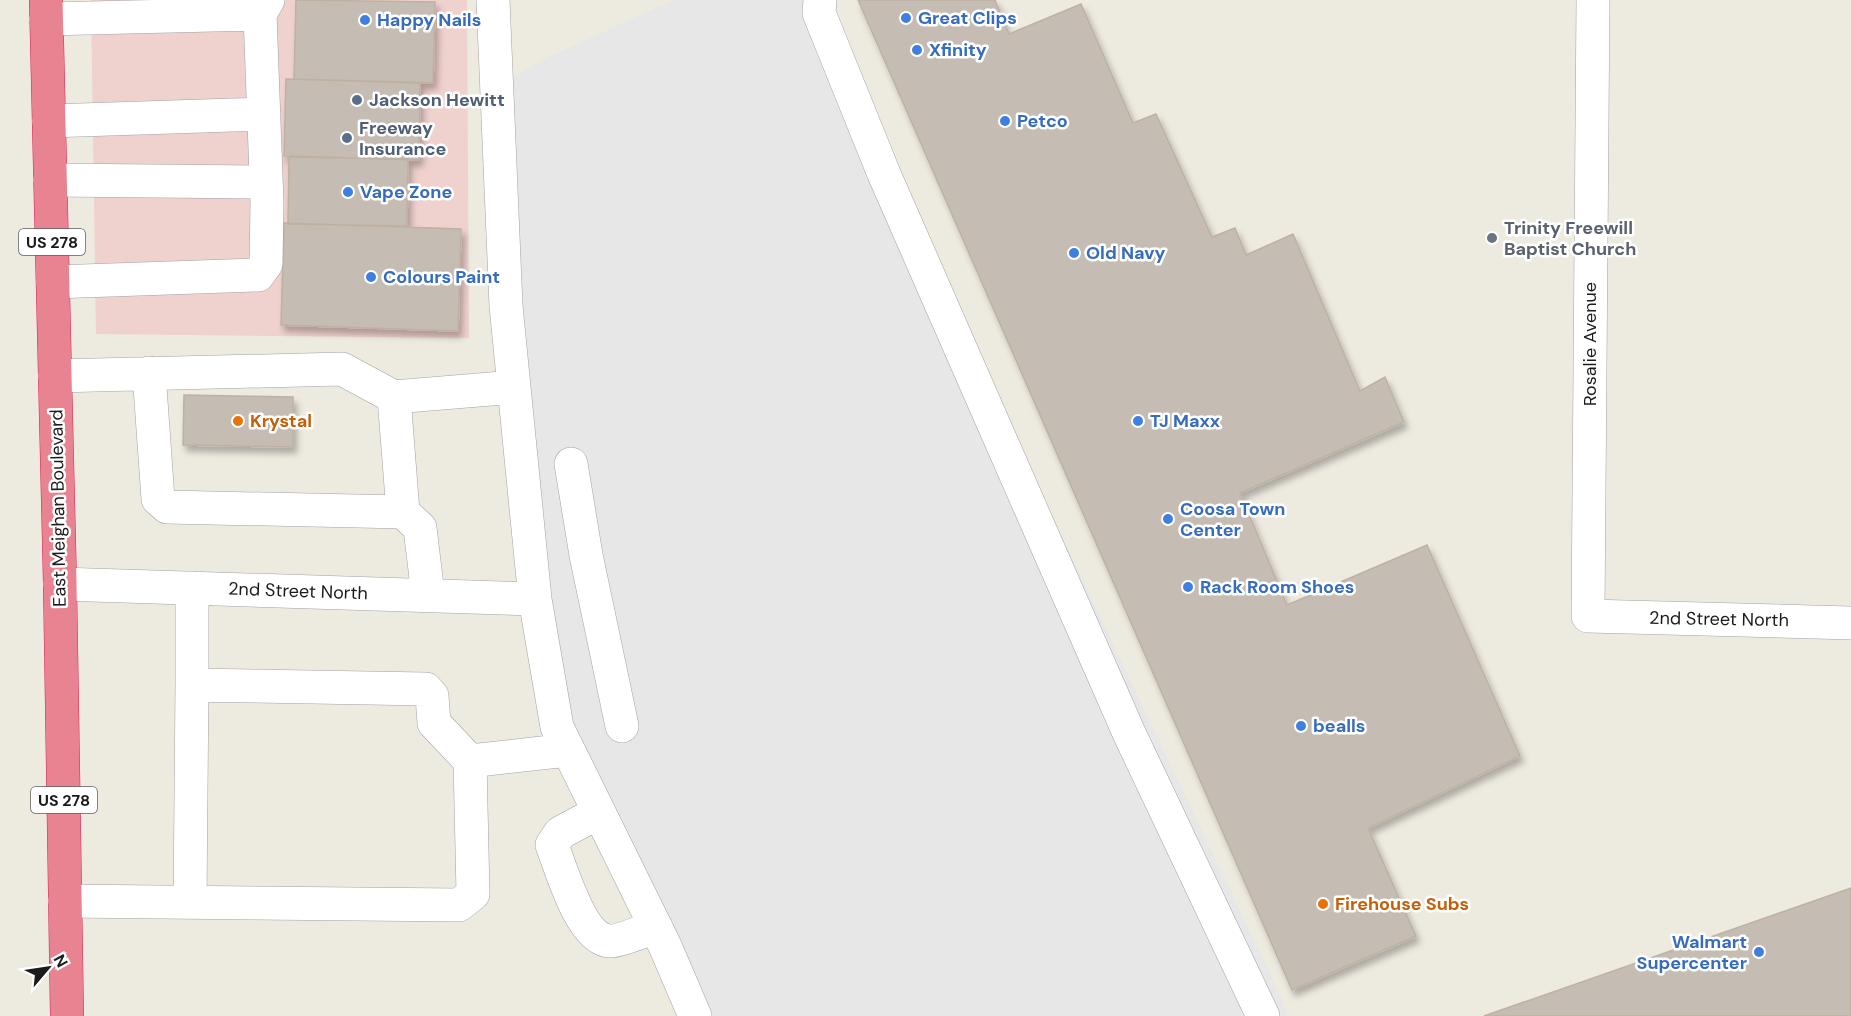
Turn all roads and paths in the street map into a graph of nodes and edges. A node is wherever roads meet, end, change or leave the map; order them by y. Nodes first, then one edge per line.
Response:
1 (493, 0) edge
2 (820, 0) edge
3 (1593, 0) edge
4 (264, 7) edge
5 (46, 9) edge
6 (264, 114) junction
7 (49, 121) junction
8 (50, 180) junction
9 (266, 182) junction
10 (53, 282) junction
11 (149, 374) junction
12 (55, 376) junction
13 (514, 387) junction
14 (394, 397) junction
15 (571, 464) dead end
16 (403, 512) junction
17 (60, 584) junction
18 (192, 588) junction
19 (428, 595) junction
20 (535, 598) junction
21 (1588, 616) joint
22 (1851, 622) edge
23 (192, 685) junction
24 (622, 726) dead end
25 (568, 750) junction
26 (470, 761) junction
27 (599, 812) junction
28 (65, 901) junction
29 (190, 903) junction
30 (656, 927) junction
31 (67, 1016) edge
32 (695, 1016) edge
33 (1263, 1016) edge

1 - 13 street
2 - 33 street
3 - 21 street, Rosalie Avenue
4 - 5 street
4 - 6 street
5 - 7 highway, East Meighan Boulevard / US 278
6 - 7 street
6 - 9 street
7 - 8 highway, East Meighan Boulevard / US 278
8 - 9 street
8 - 10 highway, East Meighan Boulevard / US 278
9 - 10 street
10 - 12 highway, East Meighan Boulevard / US 278
11 - 12 street
11 - 14 street
11 - 16 street
12 - 17 highway, East Meighan Boulevard / US 278
13 - 14 street
13 - 20 street
14 - 16 street
15 - 24 street
16 - 19 street
17 - 18 street, 2nd Street North
17 - 28 highway, East Meighan Boulevard / US 278
18 - 19 street, 2nd Street North
18 - 23 street
19 - 20 street, 2nd Street North
20 - 25 street
21 - 22 street, 2nd Street North
23 - 26 street
23 - 29 street
25 - 26 street
25 - 27 street
26 - 29 street
27 - 30 street
27 - 30 street
28 - 29 street
28 - 31 highway, East Meighan Boulevard / US 278
30 - 32 street

